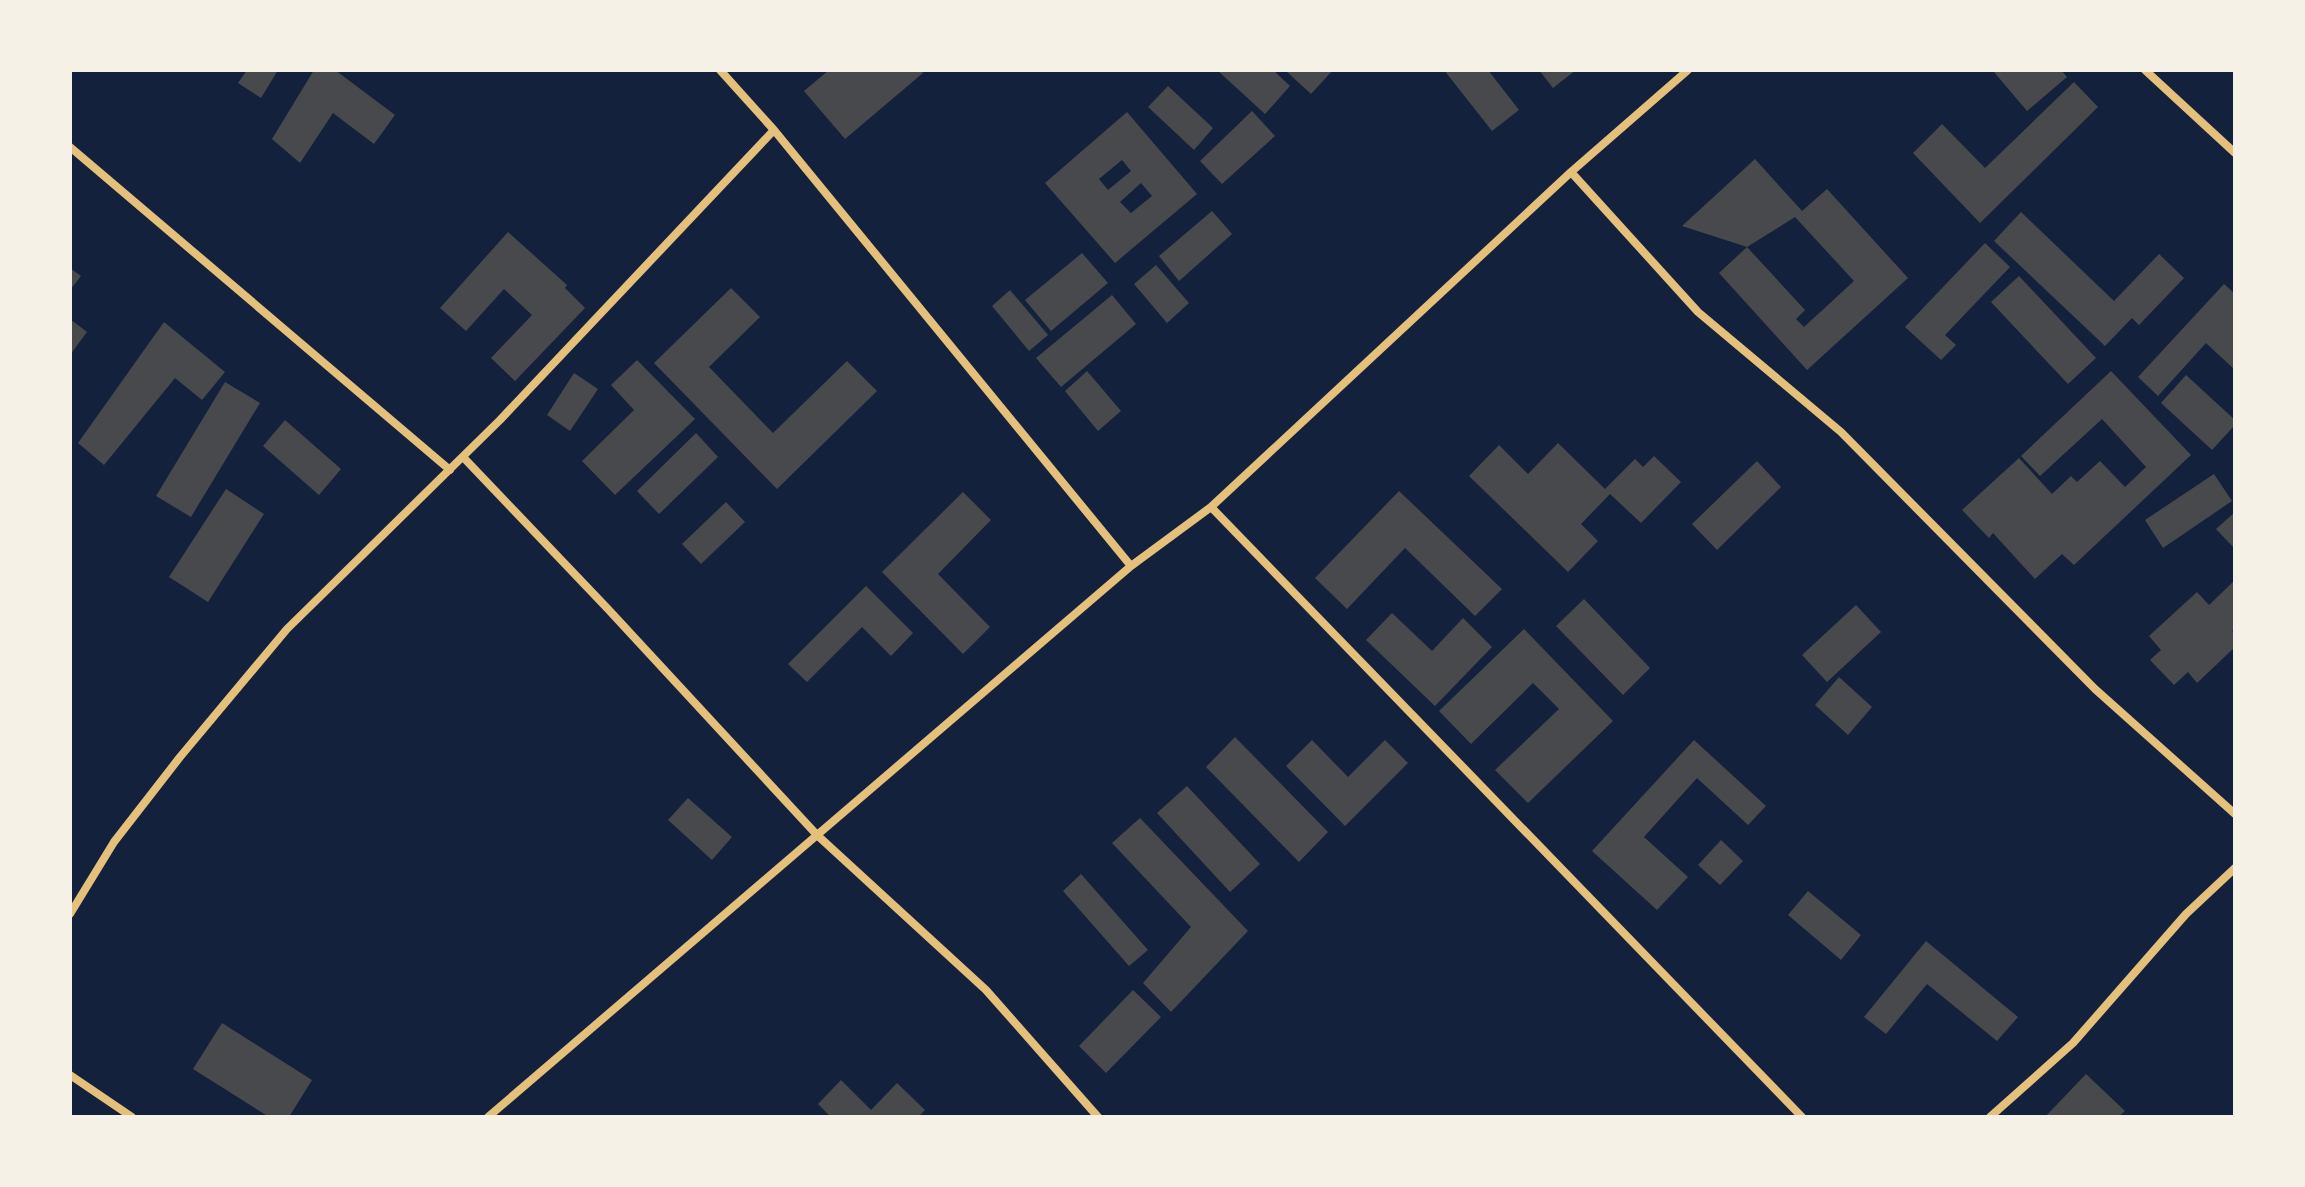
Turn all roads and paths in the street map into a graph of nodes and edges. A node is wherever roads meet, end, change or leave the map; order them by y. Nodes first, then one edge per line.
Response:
1 (720, 70) edge
2 (1688, 70) edge
3 (2145, 70) edge
4 (774, 130) junction
5 (70, 147) edge
6 (2235, 153) edge
7 (1571, 172) junction
8 (463, 457) junction
9 (450, 470) junction
10 (1211, 507) junction
11 (1131, 566) junction
12 (2235, 814) edge
13 (817, 835) junction
14 (2235, 868) edge
15 (70, 914) edge
16 (70, 1075) edge
17 (132, 1117) edge
18 (488, 1117) edge
19 (1098, 1117) edge
20 (1802, 1117) edge
21 (1990, 1117) edge

1 - 4 street
2 - 7 street
3 - 6 street
4 - 8 street
4 - 11 street
5 - 9 street
7 - 10 street
7 - 12 street
8 - 9 street
8 - 13 street
9 - 15 street
10 - 11 street
10 - 20 street
11 - 13 street
13 - 18 street
13 - 19 street
14 - 21 street
16 - 17 street

